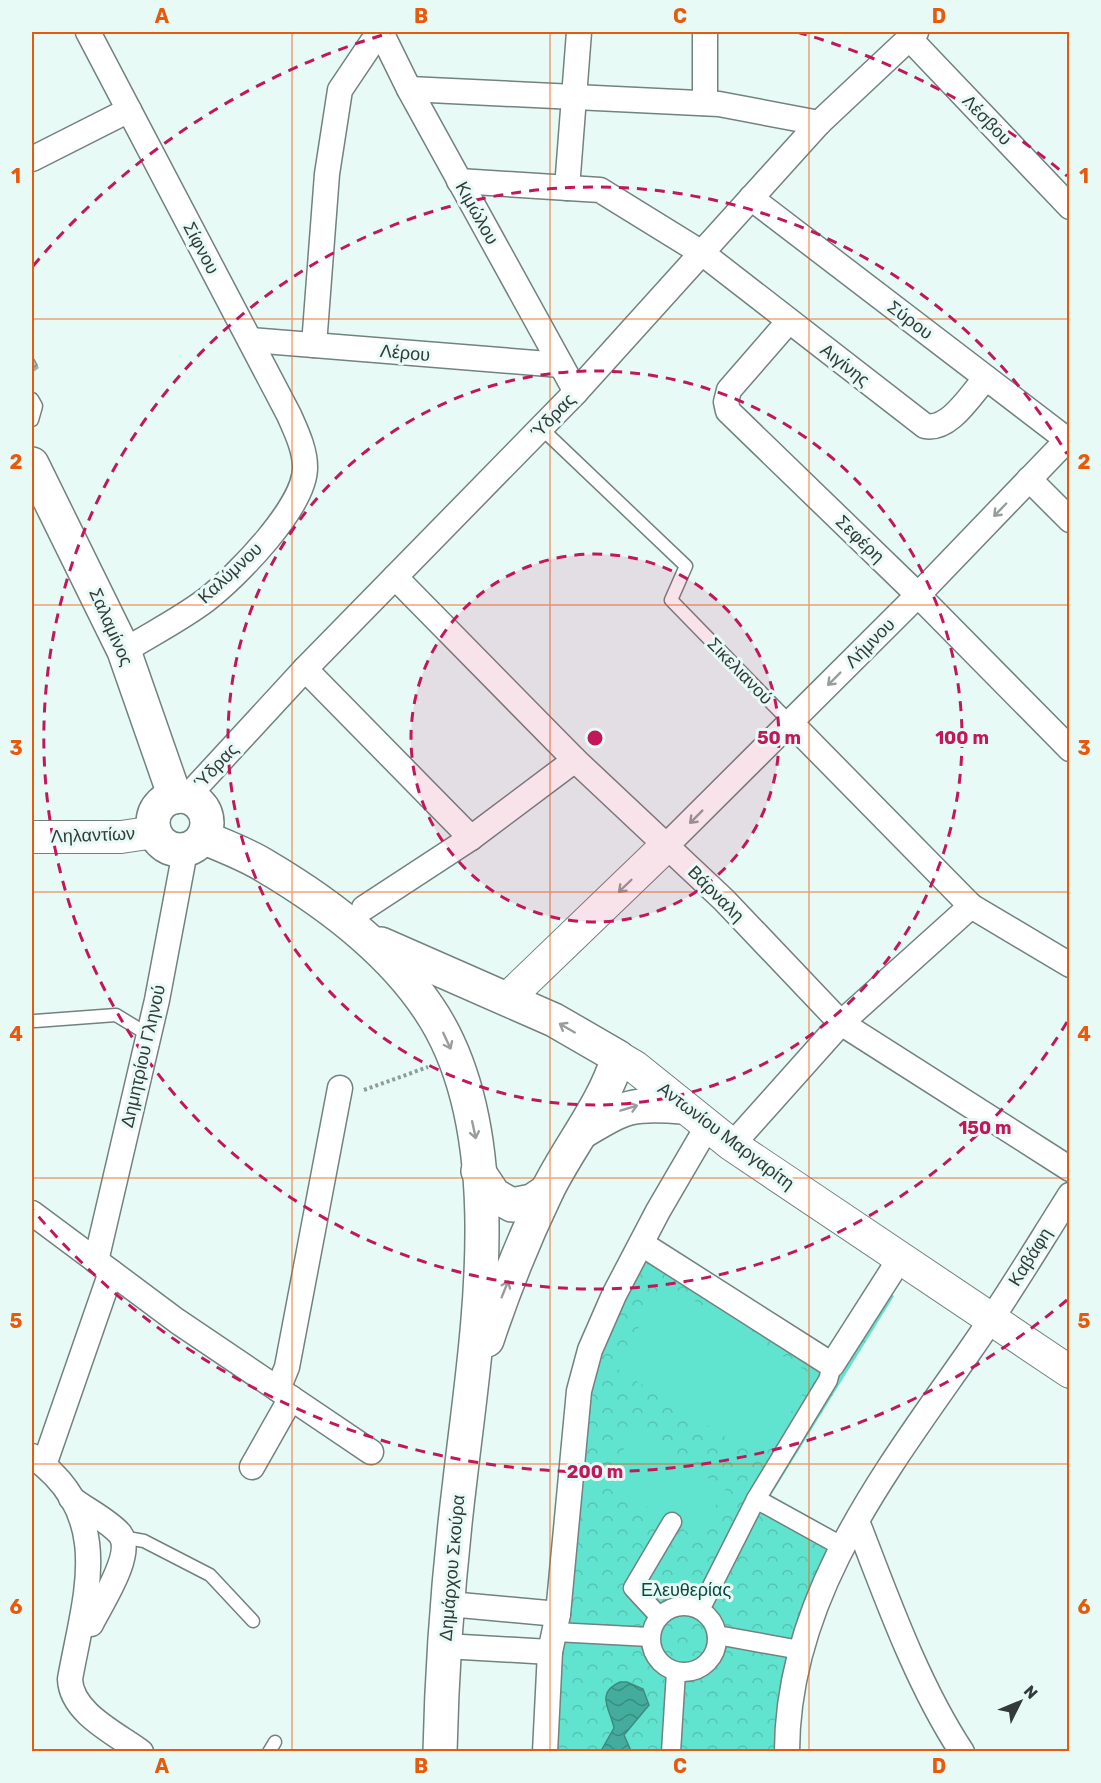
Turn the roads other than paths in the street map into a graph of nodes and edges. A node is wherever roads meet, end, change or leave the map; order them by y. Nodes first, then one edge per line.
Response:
1 (88, 32) edge
2 (380, 32) edge
3 (579, 32) edge
4 (705, 32) edge
5 (912, 34) edge
6 (409, 89) junction
7 (574, 97) junction
8 (705, 103) junction
9 (129, 111) junction
10 (819, 123) junction
11 (32, 159) edge
12 (459, 181) junction
13 (567, 188) junction
14 (751, 198) junction
15 (1070, 207) edge
16 (702, 253) junction
17 (789, 321) junction
18 (250, 340) junction
19 (314, 345) junction
20 (561, 365) junction
21 (986, 378) junction
22 (576, 392) junction
23 (32, 399) edge
24 (32, 420) edge
25 (541, 428) junction
26 (1069, 440) edge
27 (32, 464) edge
28 (305, 468) joint
29 (1029, 479) junction
30 (1070, 520) edge
31 (395, 577) junction
32 (918, 595) junction
33 (124, 651) junction
34 (305, 669) junction
35 (790, 722) junction
36 (1070, 749) edge
37 (575, 760) junction
38 (181, 797) junction
39 (155, 832) junction
40 (32, 837) edge
41 (471, 838) junction
42 (192, 844) junction
43 (667, 845) junction
44 (971, 906) junction
45 (364, 922) junction
46 (1070, 964) edge
47 (450, 976) junction
48 (507, 999) junction
49 (430, 1010) junction
50 (35, 1021) dead end
51 (841, 1023) junction
52 (149, 1035) junction
53 (618, 1057) junction
54 (339, 1093) road end
55 (695, 1117) junction
56 (580, 1133) junction
57 (732, 1145) junction
58 (1070, 1169) edge
59 (478, 1171) junction
60 (548, 1191) junction
61 (1070, 1195) edge
62 (32, 1213) edge
63 (642, 1244) junction
64 (899, 1260) junction
65 (103, 1266) junction
66 (991, 1319) junction
67 (832, 1365) junction
68 (1070, 1372) edge
69 (472, 1384) junction
70 (284, 1394) junction
71 (370, 1452) dead end
72 (38, 1460) edge
73 (252, 1467) dead end
74 (69, 1496) junction
75 (756, 1499) junction
76 (857, 1521) junction
77 (672, 1522) dead end
78 (122, 1537) junction
79 (843, 1547) junction
80 (449, 1604) junction
81 (700, 1610) junction
82 (659, 1616) junction
83 (253, 1621) dead end
84 (554, 1633) junction
85 (717, 1635) junction
86 (650, 1637) junction
87 (445, 1646) junction
88 (800, 1650) junction
89 (75, 1656) junction
90 (676, 1672) junction
91 (141, 1752) edge
92 (440, 1752) edge
93 (545, 1752) edge
94 (671, 1752) edge
95 (787, 1752) edge
96 (962, 1752) edge

1 - 9 street, Σίφνου
2 - 6 street, Κιμώλου
2 - 19 street
3 - 7 street
4 - 8 street
5 - 10 street, Ύδρας
5 - 15 street, Λέσβου
6 - 7 street
6 - 12 street, Κιμώλου
7 - 8 street
7 - 13 street
8 - 10 street
9 - 11 street
9 - 18 street, Σίφνου
10 - 14 street, Ύδρας
12 - 13 street, Αιγίνης
12 - 20 street, Κιμώλου
13 - 16 street, Αιγίνης
14 - 16 street, Ύδρας
14 - 21 street, Σύρου
16 - 17 street, Αιγίνης
16 - 22 street, Ύδρας
17 - 21 street, Αιγίνης
17 - 32 street, Σεφέρη
18 - 19 street, Λέρου
18 - 28 street, Σίφνου
19 - 20 street, Λέρου
20 - 22 street, Κιμώλου
21 - 26 street, Σύρου
22 - 25 street, Ύδρας
23 - 24 lane
25 - 31 street, Ύδρας
25 - 35 lane, Σικελιανού
26 - 29 street, Λήμνου
27 - 33 main road, Σαλαμίνος
28 - 33 street, Καλύμνου
29 - 30 street
29 -> 32 street, Λήμνου
31 - 34 street, Ύδρας
31 - 37 street, Βάρναλη
32 -> 35 street, Λήμνου
32 - 36 street, Σεφέρη
33 - 38 main road, Σαλαμίνος
34 - 38 street, Ύδρας
34 - 41 street
35 -> 43 street, Λήμνου
35 - 44 street, Σικελιανού
37 - 41 street
37 - 43 street, Βάρναλη
38 - 39 main road
38 - 42 main road
39 - 40 street, Ληλαντίων
39 - 42 main road
41 - 45 street
42 - 45 main road
42 - 52 street, Δημητρίου Γληνού
43 -> 48 street
43 - 51 street, Βάρναλη
44 - 46 street, Σικελιανού
44 - 51 street
45 - 47 main road, Αντωνίου Μαργαρίτη
45 - 49 main road
47 - 48 main road, Αντωνίου Μαργαρίτη
47 - 49 main road
53 -> 48 main road, Αντωνίου Μαργαρίτη
49 -> 59 main road
50 - 52 lane
51 - 57 street
51 - 58 street, Βάρναλη
52 - 65 street, Δημητρίου Γληνού
53 - 55 street, Αντωνίου Μαργαρίτη
53 - 56 main road
54 - 70 street
56 -> 55 main road
55 - 57 street, Αντωνίου Μαργαρίτη
55 - 63 street
56 - 60 main road
57 - 64 street, Αντωνίου Μαργαρίτη
59 - 60 main road
59 - 69 main road
69 -> 60 main road
61 - 66 street, Καβάφη
62 - 65 street
63 - 67 street
63 - 84 street
64 - 66 street, Αντωνίου Μαργαρίτη
64 - 67 street
65 - 70 street
65 - 72 street, Δημητρίου Γληνού
66 - 68 street, Αντωνίου Μαργαρίτη
66 - 76 street, Καβάφη
67 - 75 street
69 - 80 main road, Δημάρχου Σκούρα
70 - 71 street
70 - 73 street
72 - 74 street
74 - 78 street
74 - 89 street
75 - 79 street
75 - 81 street
76 - 79 street, Καβάφη
76 - 96 street
77 - 82 street
78 - 83 lane
78 - 89 street
79 - 88 street, Καβάφη
80 - 84 street
80 - 87 main road, Δημάρχου Σκούρα
81 - 82 street
81 - 85 street
82 - 86 street
84 - 86 street
84 - 87 street
84 - 93 street
85 - 88 street
85 - 90 street
86 - 90 street
87 - 92 main road, Δημάρχου Σκούρα
88 - 95 street, Καβάφη
89 - 91 street
90 - 94 street

